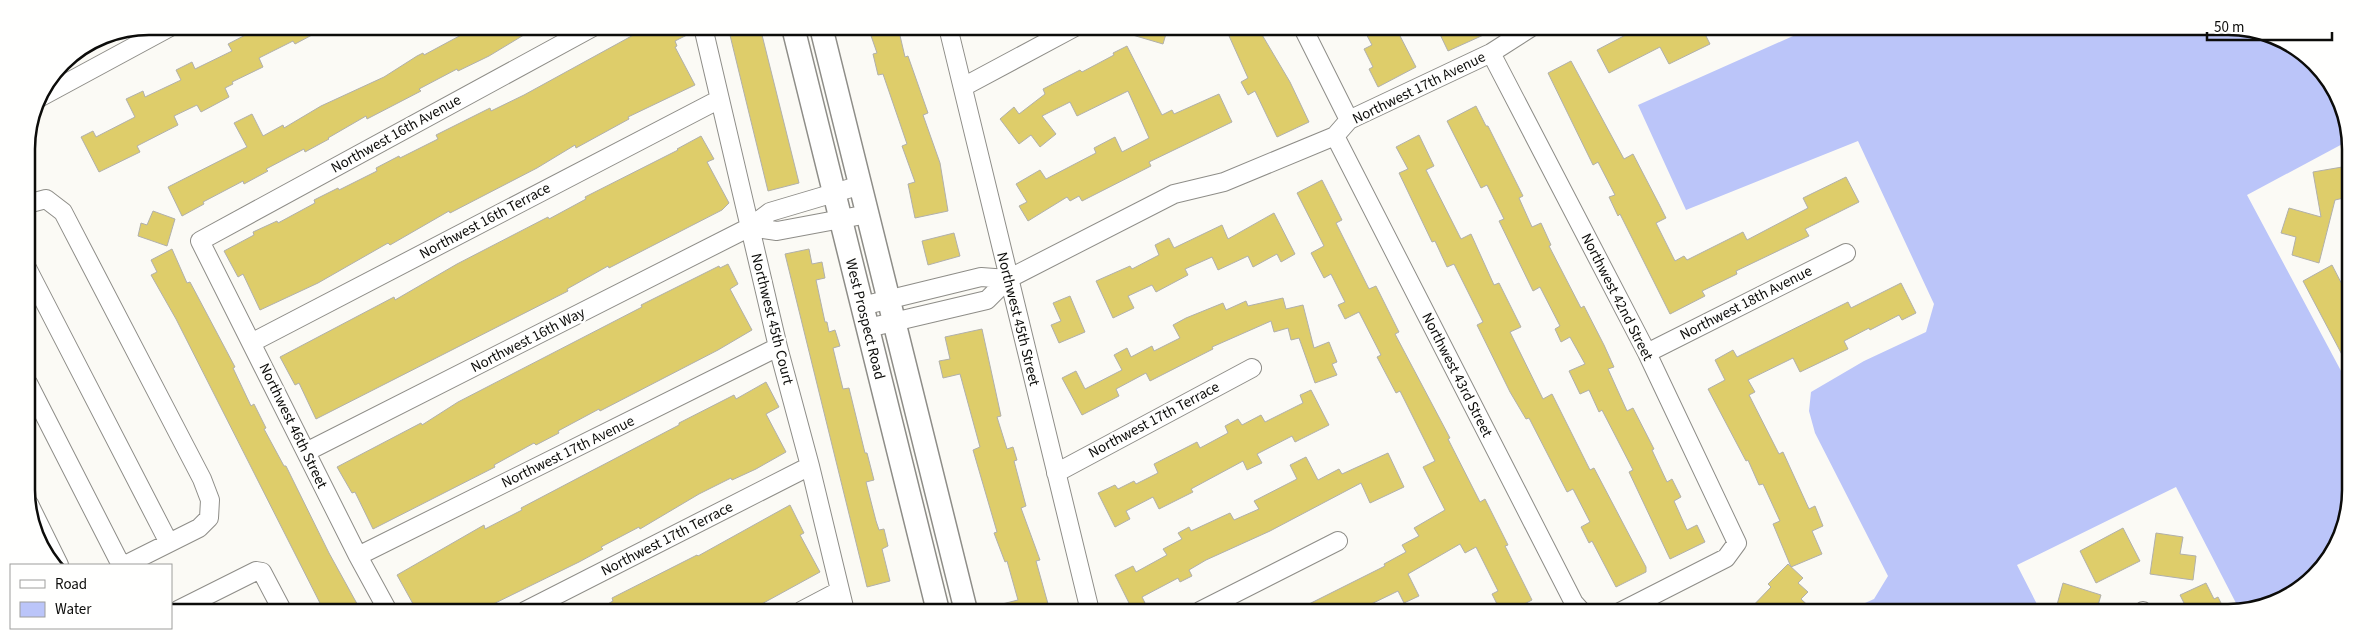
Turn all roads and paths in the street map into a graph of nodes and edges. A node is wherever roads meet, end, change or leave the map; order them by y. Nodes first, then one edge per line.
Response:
1 (155, 35) edge
2 (577, 35) edge
3 (705, 35) edge
4 (794, 35) edge
5 (824, 35) edge
6 (950, 35) edge
7 (1060, 35) edge
8 (1306, 35) edge
9 (1517, 35) edge
10 (1491, 54) junction
11 (963, 87) junction
12 (51, 92) edge
13 (718, 100) junction
14 (1349, 120) junction
15 (1334, 136) junction
16 (861, 185) junction
17 (834, 193) junction
18 (35, 202) edge
19 (868, 214) junction
20 (840, 219) junction
21 (750, 227) junction
22 (200, 241) joint
23 (1846, 253) dead end
24 (1008, 279) junction
25 (35, 283) edge
26 (889, 299) junction
27 (862, 306) junction
28 (895, 322) junction
29 (868, 328) junction
30 (252, 342) junction
31 (778, 347) junction
32 (1647, 352) junction
33 (1252, 368) dead end
34 (35, 396) edge
35 (306, 452) junction
36 (810, 466) junction
37 (1056, 473) junction
38 (1338, 541) dead end
39 (169, 543) junction
40 (358, 556) junction
41 (122, 564) edge
42 (125, 564) edge
43 (839, 591) junction
44 (190, 604) edge
45 (279, 604) edge
46 (384, 604) edge
47 (538, 604) edge
48 (814, 604) edge
49 (843, 604) edge
50 (936, 604) edge
51 (964, 604) edge
52 (1088, 604) edge
53 (1216, 604) edge
54 (1576, 604) edge
55 (1636, 604) edge

1 - 12 street
2 - 22 street, Northwest 16th Avenue
3 - 13 street, Northwest 45th Court
4 - 17 main road, West Prospect Road
5 - 16 main road, West Prospect Road
6 - 11 street, Northwest 45th Street
7 - 11 street
8 - 14 street
9 - 10 street, Northwest 17th Avenue
10 - 14 street, Northwest 17th Avenue
10 - 32 street, Northwest 42nd Street
11 - 24 street, Northwest 45th Street
13 - 21 street, Northwest 45th Court
13 - 30 street, Northwest 16th Terrace
14 - 15 street, Northwest 17th Avenue
15 - 24 street, Northwest 17th Avenue
15 - 54 street, Northwest 43rd Street
16 - 17 street, Northwest 16th Way
16 - 19 main road, West Prospect Road
17 - 20 main road, West Prospect Road
17 - 21 street, Northwest 16th Way
18 - 39 street
19 - 20 street
19 - 26 main road, West Prospect Road
20 - 21 street
20 - 27 main road, West Prospect Road
21 - 31 street, Northwest 45th Court
21 - 35 street, Northwest 16th Way
22 - 30 street, Northwest 46th Street
23 - 32 street, Northwest 18th Avenue
24 - 26 street
24 - 28 street, Northwest 17th Avenue
24 - 37 street, Northwest 45th Street
25 - 39 street
26 - 27 street
26 - 28 main road, West Prospect Road
27 - 29 main road, West Prospect Road
28 - 29 street, Northwest 17th Avenue
28 - 51 main road, West Prospect Road
29 - 50 main road, West Prospect Road
30 - 35 street, Northwest 46th Street
31 - 36 street, Northwest 45th Court
31 - 40 street, Northwest 17th Avenue
32 - 55 street, Northwest 42nd Street
33 - 37 street, Northwest 17th Terrace
34 - 41 street
35 - 40 street, Northwest 46th Street
36 - 43 street, Northwest 45th Court
36 - 47 street, Northwest 17th Terrace
37 - 52 street, Northwest 45th Street
38 - 53 street
39 - 42 street
40 - 46 street, Northwest 46th Street
43 - 48 street
43 - 49 street, Northwest 45th Court
44 - 45 street

